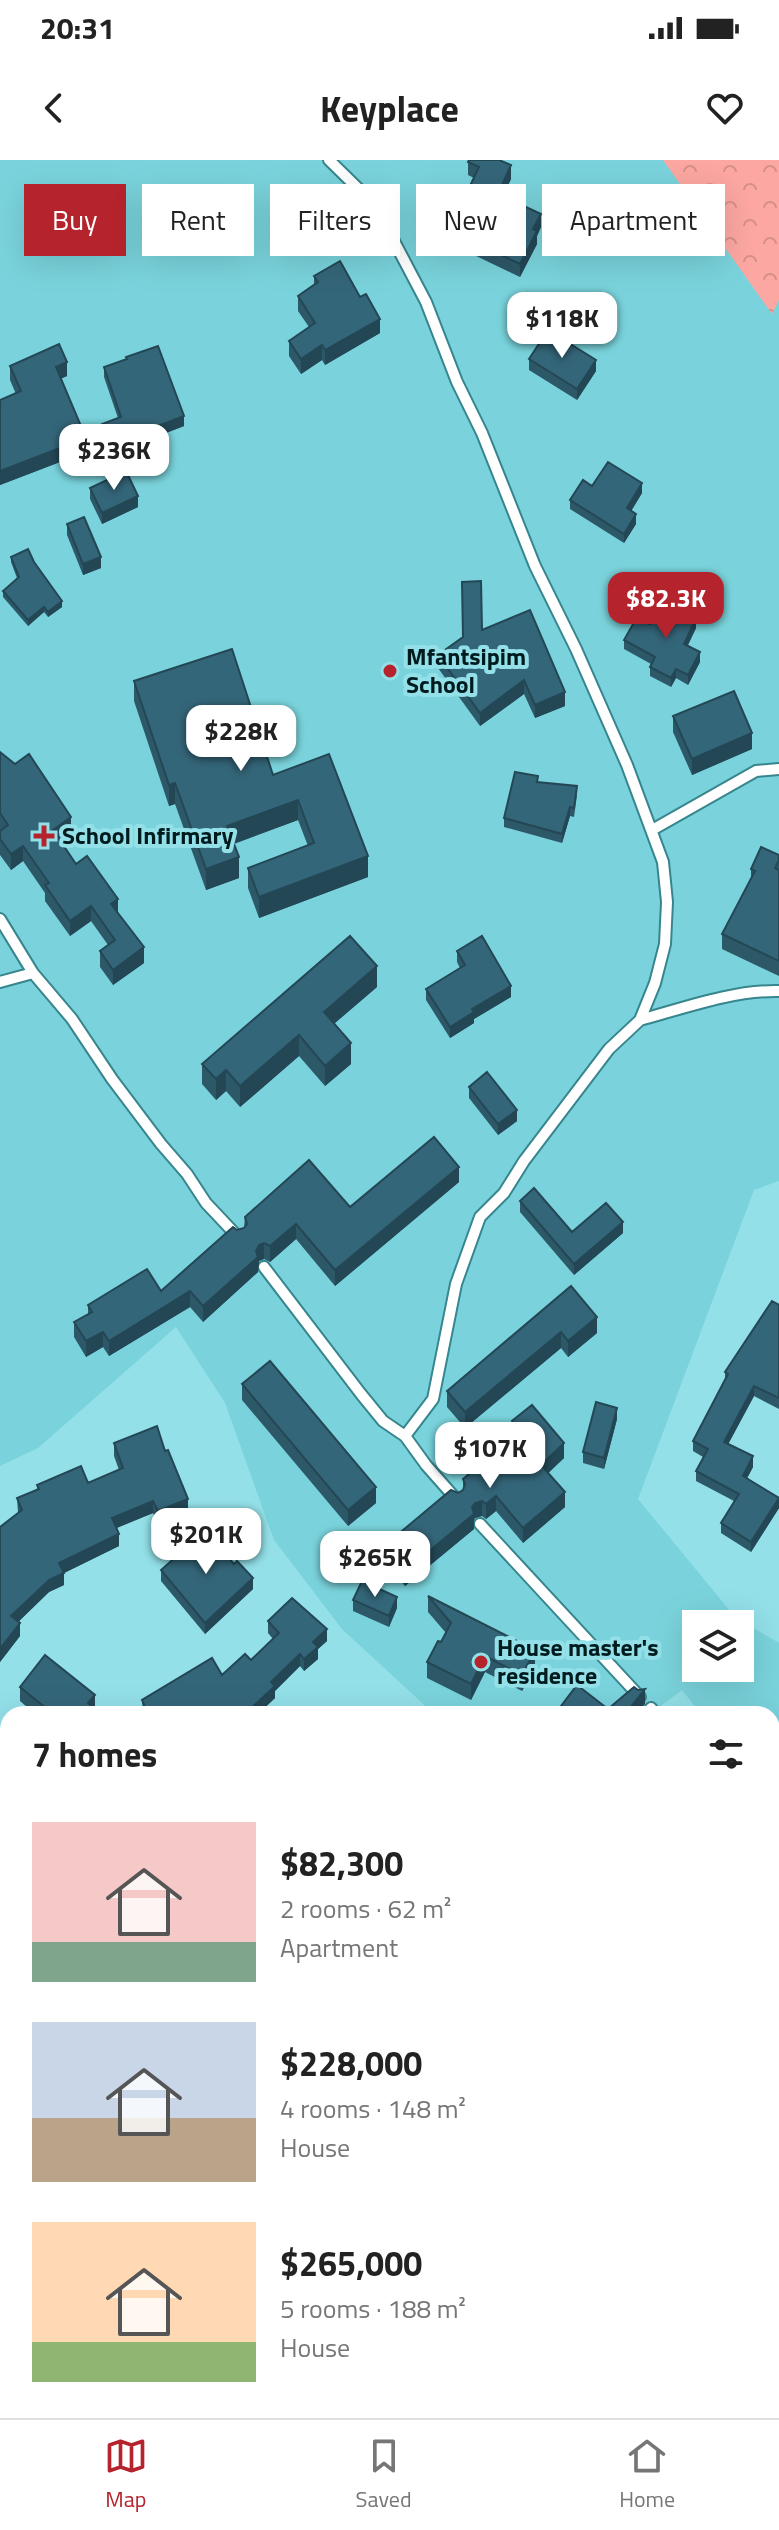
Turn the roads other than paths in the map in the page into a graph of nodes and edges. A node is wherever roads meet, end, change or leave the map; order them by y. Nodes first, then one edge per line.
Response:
1 (329, 160) edge
2 (779, 769) edge
3 (652, 830) junction
4 (0, 919) edge
5 (33, 973) junction
6 (0, 982) edge
7 (779, 991) edge
8 (640, 1020) junction
9 (239, 1238) edge
10 (264, 1267) dead end
11 (405, 1436) junction
12 (457, 1500) edge
13 (480, 1524) dead end
14 (640, 1697) edge

1 - 3 lane
2 - 3 lane
3 - 8 lane
4 - 5 lane
5 - 6 lane
5 - 9 lane
7 - 8 lane
8 - 11 lane
10 - 11 lane
11 - 12 lane
13 - 14 lane

